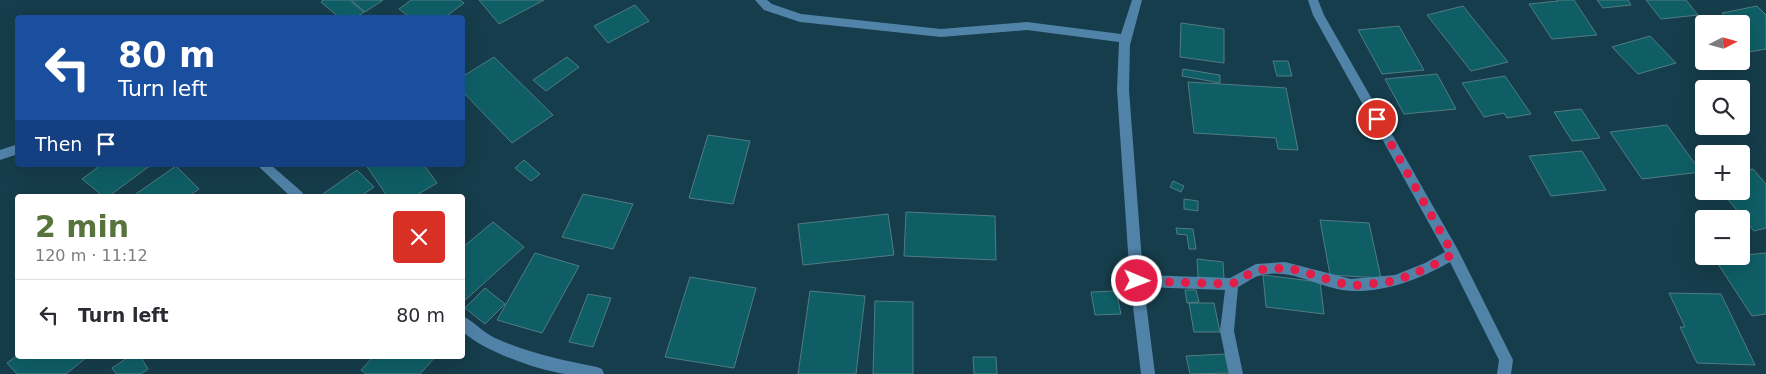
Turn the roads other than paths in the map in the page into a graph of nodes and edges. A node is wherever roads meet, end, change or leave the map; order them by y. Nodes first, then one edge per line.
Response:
1 (760, 0) edge
2 (1137, 0) edge
3 (1314, 0) edge
4 (1127, 39) junction
5 (15, 150) edge
6 (0, 155) edge
7 (265, 167) edge
8 (296, 194) edge
9 (1453, 254) junction
10 (1137, 281) junction
11 (1232, 284) junction
12 (465, 325) edge
13 (597, 374) edge
14 (1148, 374) edge
15 (1236, 374) edge
16 (1504, 374) edge

1 - 4 street
2 - 4 street
3 - 9 street
4 - 10 street
5 - 6 street
7 - 8 street
9 - 11 street
9 - 16 street
10 - 11 street
10 - 14 street
11 - 15 street
12 - 13 street

